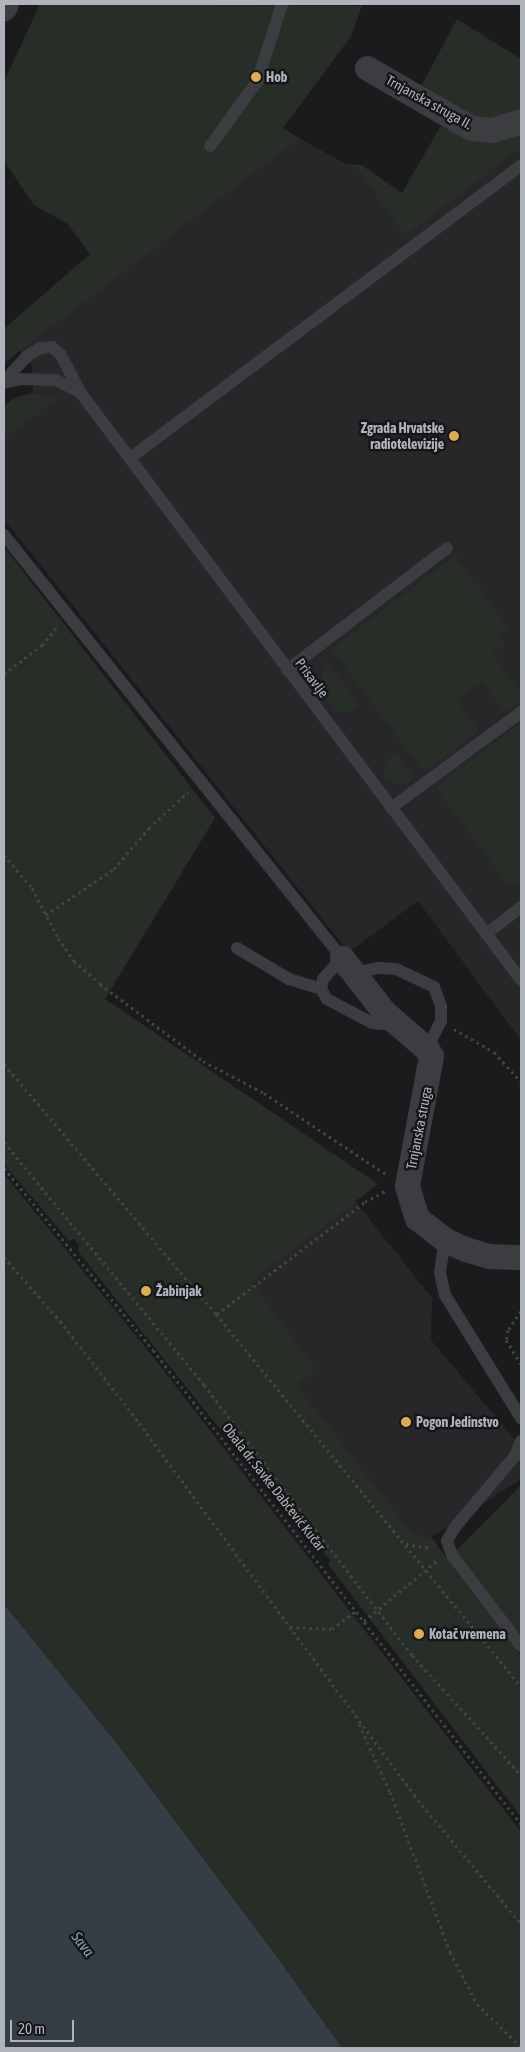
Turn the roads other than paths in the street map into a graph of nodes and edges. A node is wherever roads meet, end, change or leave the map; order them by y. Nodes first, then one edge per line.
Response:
1 (6, 4) edge
2 (282, 4) edge
3 (4, 8) edge
4 (367, 68) dead end
5 (521, 121) edge
6 (210, 146) dead end
7 (521, 166) edge
8 (4, 382) edge
9 (80, 392) junction
10 (130, 458) junction
11 (4, 534) edge
12 (447, 548) dead end
13 (287, 670) junction
14 (521, 712) edge
15 (391, 808) junction
16 (521, 907) edge
17 (486, 934) junction
18 (237, 948) dead end
19 (348, 965) junction
20 (521, 980) edge
21 (321, 989) junction
22 (397, 1025) junction
23 (427, 1049) junction
24 (445, 1240) junction
25 (521, 1257) edge
26 (521, 1418) edge
27 (521, 1441) edge
28 (521, 1646) edge

1 - 3 street
2 - 6 lane
4 - 5 street, Trnjanska struga II.
7 - 10 lane
8 - 9 lane, Prisavlje
8 - 9 lane, Prisavlje
9 - 10 lane, Prisavlje
10 - 13 lane, Prisavlje
11 - 19 lane
12 - 13 lane
13 - 15 lane, Prisavlje
14 - 15 lane
15 - 17 lane, Prisavlje
16 - 17 lane
17 - 20 lane, Prisavlje
18 - 21 lane
19 - 21 lane
19 - 22 street
19 - 23 lane
21 - 22 lane
22 - 23 street
23 - 24 street, Trnjanska struga
24 - 25 street, Trnjanska struga
24 - 26 lane
27 - 28 lane

